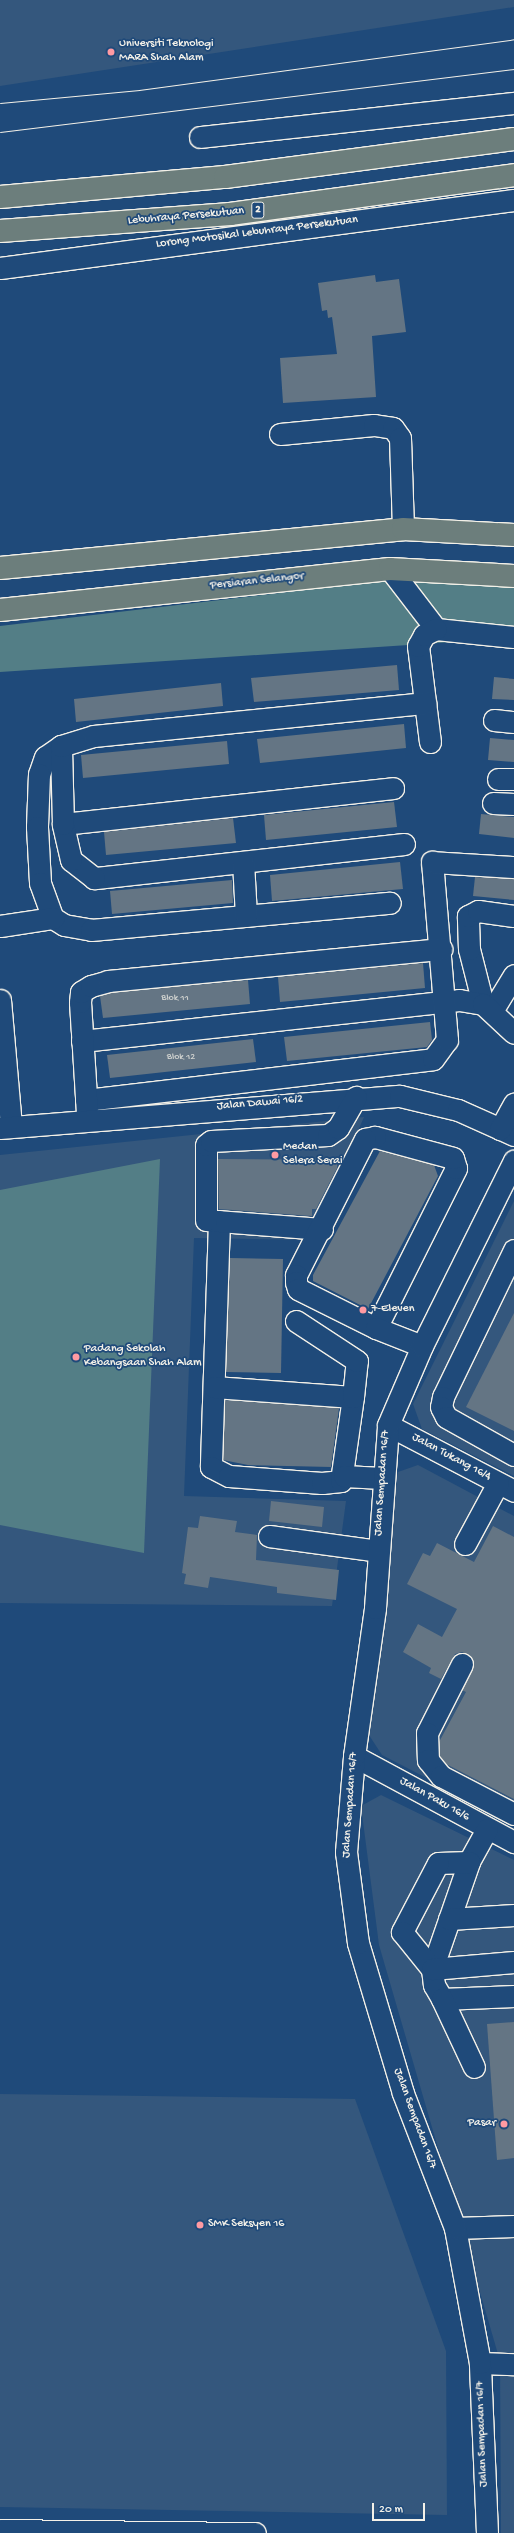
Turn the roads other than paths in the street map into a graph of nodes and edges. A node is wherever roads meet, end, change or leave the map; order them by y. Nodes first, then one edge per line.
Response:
1 (514, 103) edge
2 (200, 138) dead end
3 (514, 140) edge
4 (514, 175) edge
5 (0, 196) edge
6 (514, 200) edge
7 (1, 232) edge
8 (0, 268) edge
9 (280, 434) dead end
10 (403, 529) junction
11 (514, 535) edge
12 (0, 568) edge
13 (390, 569) junction
14 (514, 576) edge
15 (0, 610) edge
16 (436, 629) junction
17 (514, 637) edge
18 (425, 703) junction
19 (430, 742) dead end
20 (62, 746) junction
21 (393, 788) dead end
22 (493, 803) dead end
23 (514, 804) edge
24 (63, 824) junction
25 (404, 844) dead end
26 (243, 862) junction
27 (514, 867) edge
28 (390, 903) dead end
29 (246, 916) junction
30 (514, 916) edge
31 (53, 918) junction
32 (0, 926) edge
33 (441, 949) junction
34 (514, 975) edge
35 (0, 1000) edge
36 (446, 1000) junction
37 (488, 1008) junction
38 (512, 1025) edge
39 (82, 1041) junction
40 (356, 1097) junction
41 (514, 1104) edge
42 (87, 1109) junction
43 (6, 1127) edge
44 (507, 1132) edge
45 (514, 1161) edge
46 (219, 1221) junction
47 (322, 1229) junction
48 (514, 1250) edge
49 (296, 1322) dead end
50 (376, 1328) junction
51 (422, 1346) junction
52 (214, 1386) junction
53 (353, 1397) junction
54 (388, 1425) junction
55 (514, 1455) edge
56 (344, 1476) junction
57 (382, 1478) junction
58 (506, 1487) edge
59 (269, 1536) dead end
60 (465, 1544) dead end
61 (378, 1551) junction
62 (462, 1664) dead end
63 (354, 1756) junction
64 (514, 1814) edge
65 (487, 1829) junction
66 (514, 1842) edge
67 (469, 1862) junction
68 (514, 1914) edge
69 (449, 1919) junction
70 (514, 1962) edge
71 (432, 1969) junction
72 (514, 1996) edge
73 (442, 1999) junction
74 (474, 2067) dead end
75 (514, 2226) edge
76 (455, 2228) junction
77 (480, 2363) junction
78 (514, 2364) edge
79 (0, 2530) edge
80 (255, 2533) edge
81 (486, 2533) edge

1 - 2 street
3 - 5 main road
4 - 7 main road, Lebuhraya Persekutuan / 2
6 - 8 street, Lorong Motosikal Lebuhraya Persekutuan
9 - 10 street
10 - 11 main road
10 - 12 main road
13 - 14 main road, Persiaran Selangor
13 - 15 main road, Persiaran Selangor
13 - 16 street
16 - 17 street
16 - 18 street
18 - 19 street
18 - 20 street
20 - 24 street
20 - 31 street
21 - 24 street
22 - 23 street
24 - 26 street
25 - 26 street
26 - 29 street
27 - 33 street
28 - 29 street
29 - 31 street
30 - 37 street
31 - 32 street
33 - 36 street
33 - 39 street
34 - 37 street
35 - 43 street
36 - 37 street
36 - 39 street
36 - 42 street
37 - 38 street
39 - 42 street
40 - 42 street, Jalan Dawai 16/2
40 - 44 street, Jalan Dawai 16/2
40 - 46 street
41 - 44 street
42 - 43 street, Jalan Dawai 16/2
45 - 51 street, Jalan Sempadan 16/7
46 - 47 street
46 - 52 street
47 - 50 street
47 - 50 street
48 - 55 street
49 - 53 street
50 - 51 street
51 - 54 street, Jalan Sempadan 16/7
52 - 53 street
52 - 56 street
53 - 56 street
54 - 57 street, Jalan Sempadan 16/7
54 - 58 street, Jalan Tukang 16/4
56 - 57 street
57 - 61 street, Jalan Sempadan 16/7
58 - 60 street
59 - 61 street
61 - 63 street, Jalan Sempadan 16/7
62 - 64 street
63 - 65 street, Jalan Paku 16/6
63 - 76 street, Jalan Sempadan 16/7
65 - 66 street, Jalan Paku 16/6
65 - 67 street
67 - 69 street
67 - 71 street
68 - 69 street
69 - 71 street
70 - 71 street
71 - 73 street
72 - 73 street
73 - 74 street
75 - 76 street
76 - 77 street, Jalan Sempadan 16/7
77 - 78 street
77 - 81 street, Jalan Sempadan 16/7
79 - 80 street

